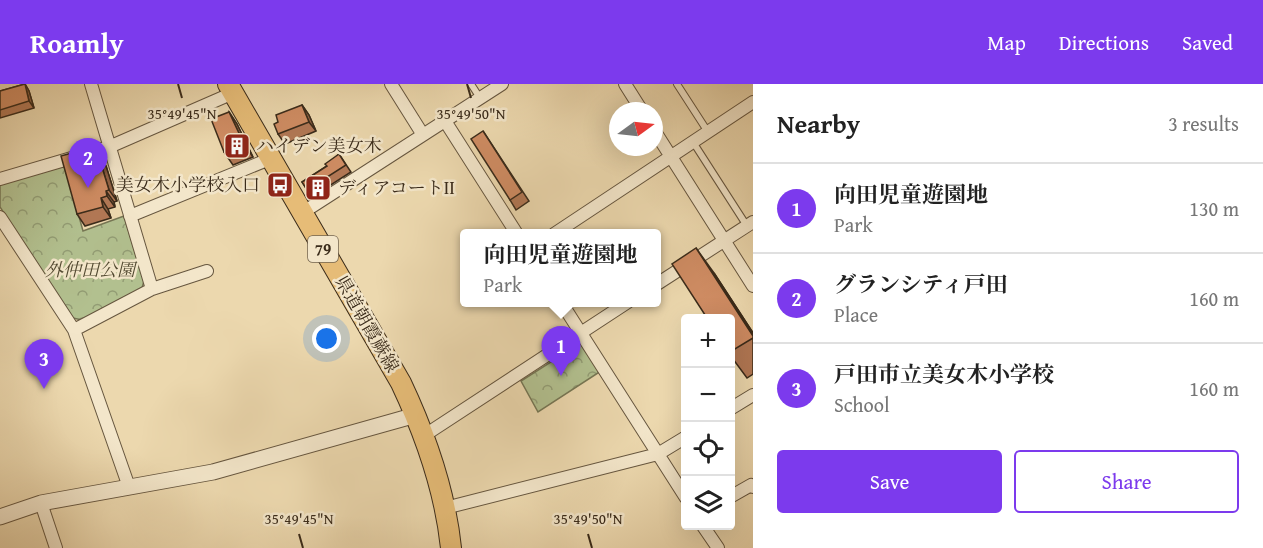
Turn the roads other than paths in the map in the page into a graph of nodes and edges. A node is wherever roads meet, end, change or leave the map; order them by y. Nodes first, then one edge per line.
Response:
1 (91, 84) edge
2 (391, 84) edge
3 (471, 84) edge
4 (502, 84) edge
5 (625, 84) edge
6 (677, 84) edge
7 (230, 88) edge
8 (480, 98) junction
9 (636, 102) edge
10 (753, 102) edge
11 (445, 121) junction
12 (708, 132) junction
13 (423, 135) junction
14 (693, 142) junction
15 (663, 144) edge
16 (109, 147) junction
17 (671, 157) junction
18 (272, 158) junction
19 (0, 179) edge
20 (302, 213) junction
21 (130, 216) junction
22 (0, 217) edge
23 (750, 224) edge
24 (514, 229) edge
25 (562, 229) edge
26 (724, 241) junction
27 (207, 271) dead end
28 (661, 281) edge
29 (753, 285) edge
30 (152, 289) junction
31 (564, 307) edge
32 (622, 307) edge
33 (74, 330) junction
34 (581, 333) junction
35 (753, 395) edge
36 (735, 406) edge
37 (416, 415) junction
38 (425, 435) junction
39 (681, 440) edge
40 (658, 454) junction
41 (129, 487) junction
42 (753, 487) edge
43 (681, 490) edge
44 (735, 494) edge
45 (41, 502) junction
46 (445, 508) junction
47 (0, 517) edge
48 (706, 530) edge
49 (56, 548) edge
50 (451, 548) edge
51 (718, 548) edge

1 - 16 street
2 - 13 street
3 - 8 lane
4 - 8 street
5 - 9 street
6 - 12 lane
7 - 16 street
7 - 18 main road, 県道朝霞蕨線 / 79
8 - 11 street
10 - 12 street
11 - 13 street
11 - 24 street
12 - 14 street
13 - 20 street
14 - 17 street
14 - 23 lane
15 - 17 street
16 - 19 street
16 - 21 street
17 - 25 street
17 - 26 street
18 - 20 main road, 県道朝霞蕨線 / 79
18 - 21 street
20 - 37 main road, 県道朝霞蕨線 / 79
21 - 30 street
22 - 33 street
23 - 26 street
26 - 28 street
26 - 29 street
27 - 30 street
30 - 33 street
31 - 34 street
32 - 34 street
33 - 41 street
34 - 38 street
34 - 40 street
35 - 36 street
37 - 38 main road, 県道朝霞蕨線 / 79
37 - 41 street
38 - 46 main road, 県道朝霞蕨線 / 79
39 - 40 street
40 - 43 street
40 - 46 street
41 - 45 street
42 - 44 street
45 - 47 street
45 - 49 street
46 - 50 main road, 県道朝霞蕨線 / 79
48 - 51 street

